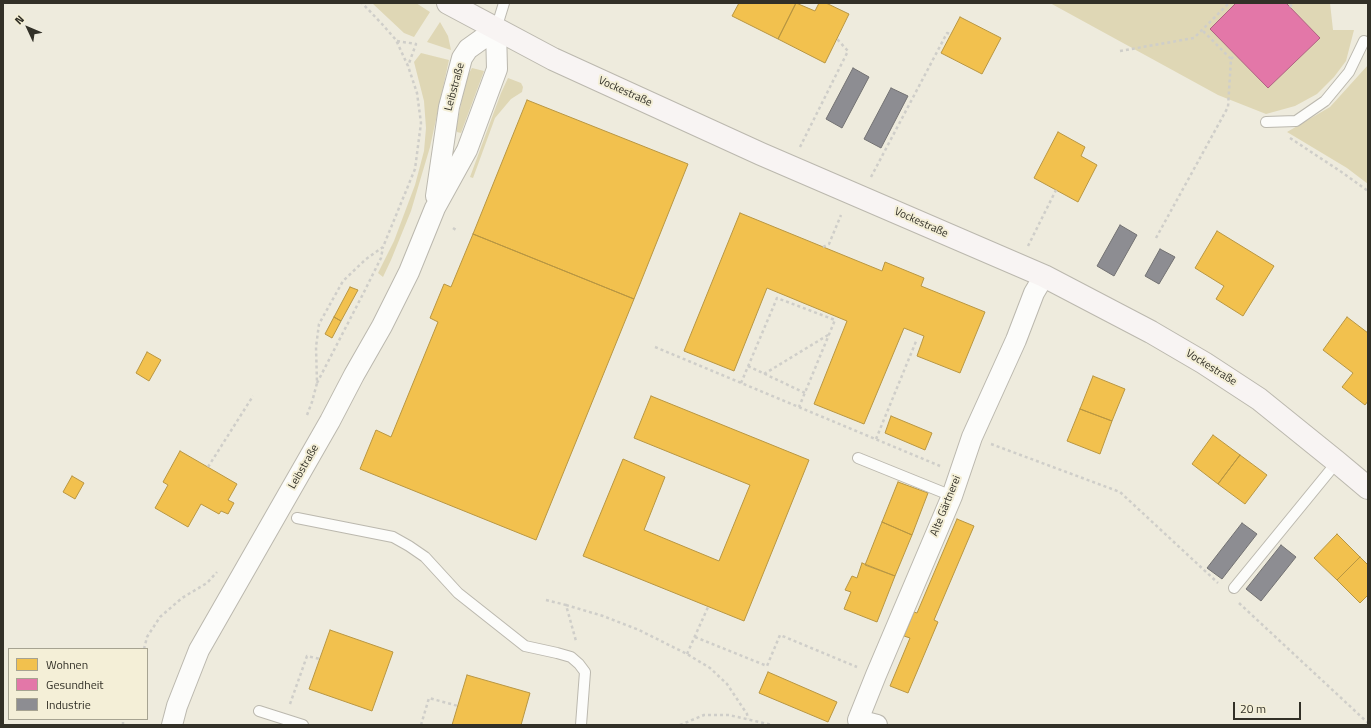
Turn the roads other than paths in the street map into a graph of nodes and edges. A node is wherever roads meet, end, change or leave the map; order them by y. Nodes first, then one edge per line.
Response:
1 (448, 3) edge
2 (504, 3) edge
3 (496, 29) junction
4 (1364, 41) dead end
5 (1266, 122) road end
6 (435, 208) junction
7 (1044, 276) junction
8 (858, 458) dead end
9 (1337, 462) junction
10 (1368, 488) edge
11 (952, 496) junction
12 (297, 518) dead end
13 (1234, 588) dead end
14 (259, 711) dead end
15 (172, 725) edge
16 (303, 725) edge
17 (581, 725) edge
18 (877, 725) edge

1 - 3 main road, Vockestraße
2 - 3 lane
3 - 6 street, Leibstraße
3 - 6 street, Leibstraße
3 - 7 main road, Vockestraße
4 - 5 lane
6 - 15 street, Leibstraße
7 - 9 main road, Vockestraße
7 - 11 street, Alte Gärtnerei
8 - 11 lane
9 - 10 main road, Vockestraße
9 - 13 lane
11 - 18 street, Alte Gärtnerei
12 - 17 lane
14 - 16 lane

